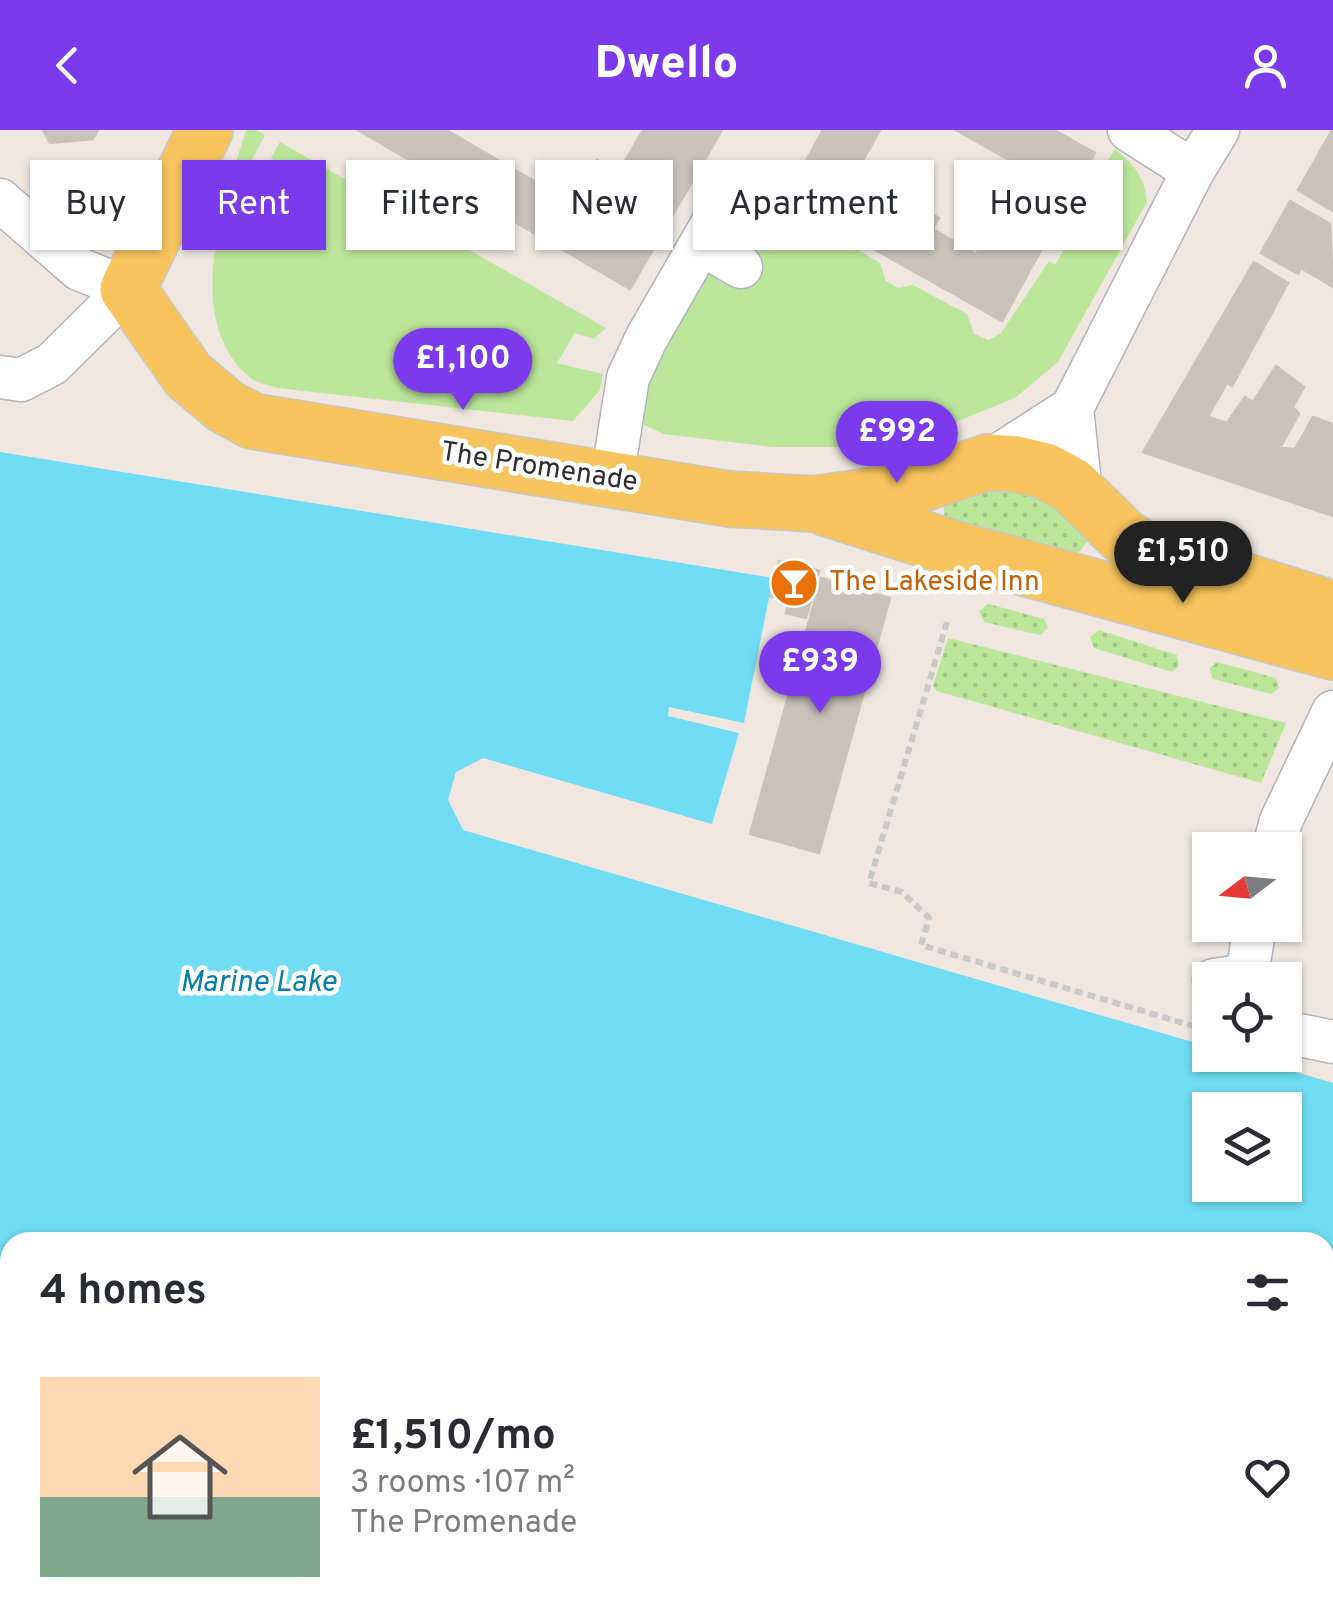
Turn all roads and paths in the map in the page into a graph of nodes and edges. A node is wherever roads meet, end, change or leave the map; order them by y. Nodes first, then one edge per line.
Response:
1 (205, 130) edge
2 (1130, 130) edge
3 (1218, 130) edge
4 (1193, 170) junction
5 (0, 200) edge
6 (741, 267) dead end
7 (128, 289) junction
8 (0, 377) edge
9 (1072, 408) junction
10 (981, 464) junction
11 (612, 479) junction
12 (1086, 499) junction
13 (814, 504) junction
14 (956, 549) junction
15 (1081, 584) junction
16 (947, 622) dead end
17 (1327, 636) edge
18 (1333, 712) edge
19 (1277, 832) edge
20 (1192, 1027) edge
21 (1302, 1036) edge
22 (1333, 1042) edge

1 - 7 main road
2 - 4 street
3 - 4 street
4 - 9 street
5 - 7 street
6 - 11 street
7 - 8 street
7 - 11 main road, The Promenade
9 - 10 street
9 - 12 street
10 - 12 main road, The Promenade
10 - 13 main road, The Promenade
10 - 14 main road
11 - 13 main road, The Promenade
12 - 15 main road
12 - 17 main road, The Promenade
13 - 14 main road, The Promenade
14 - 15 main road, The Promenade
15 - 17 main road, The Promenade
16 - 20 path
17 - 18 street
18 - 19 street
21 - 22 street

